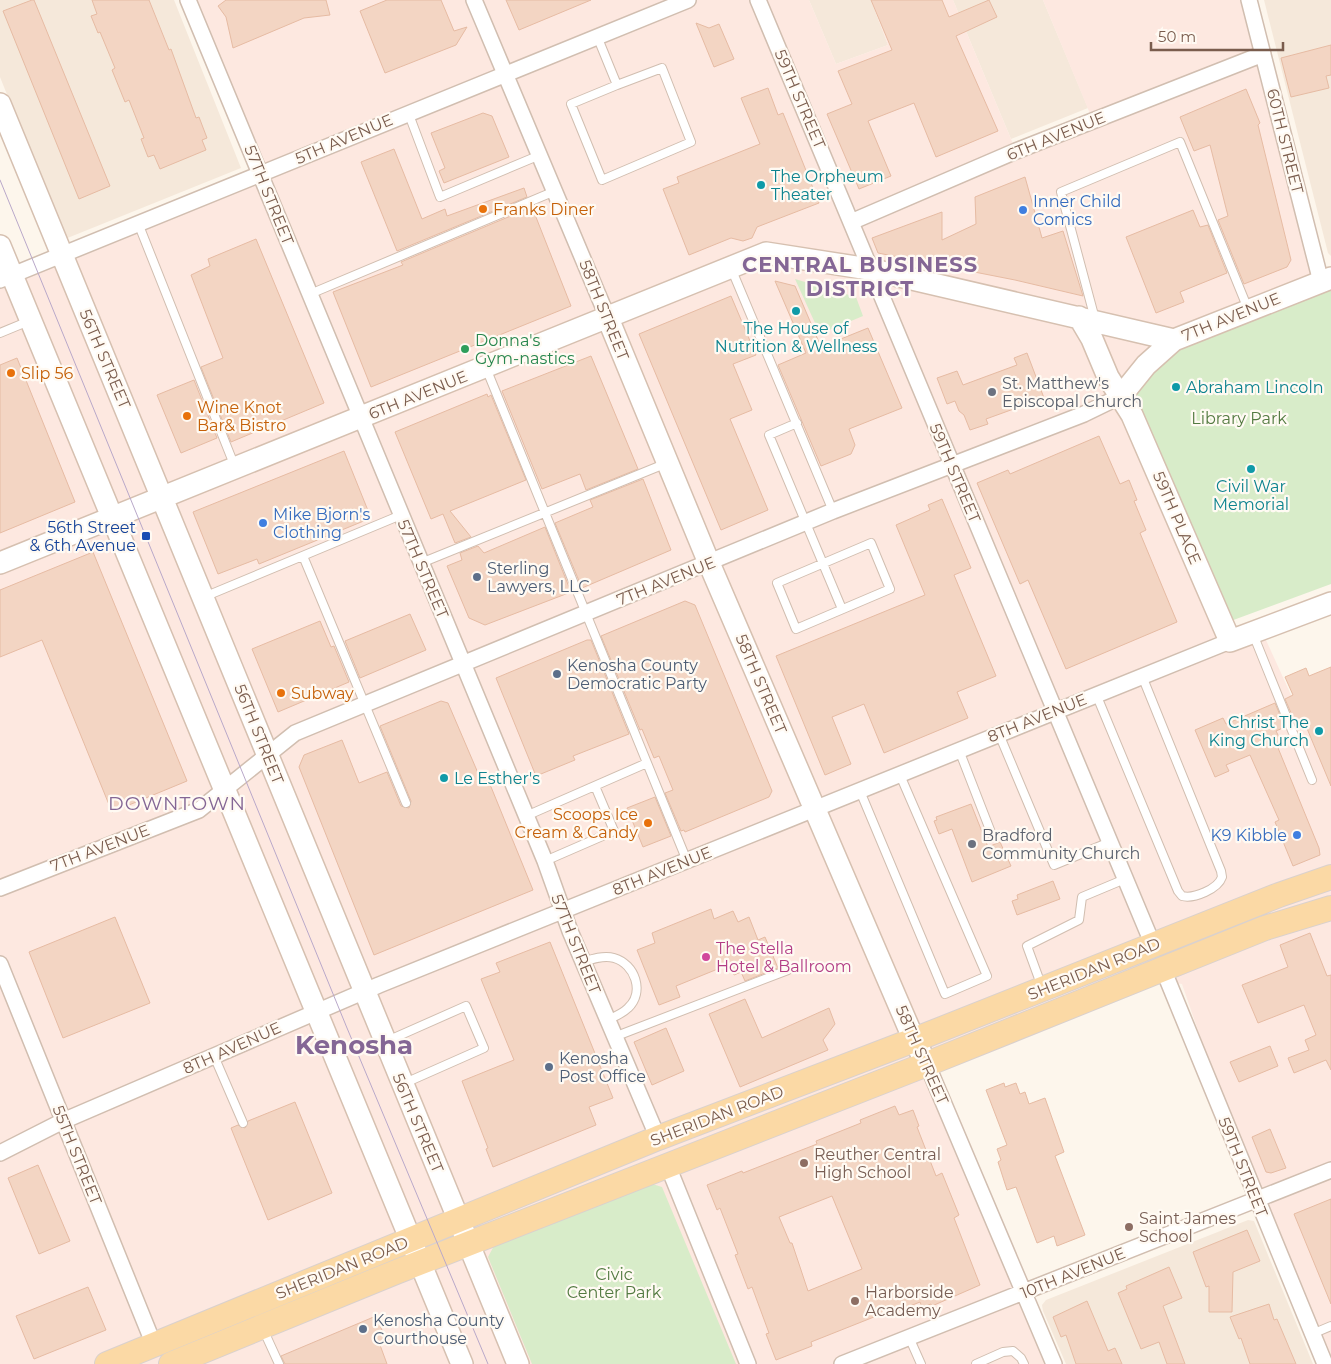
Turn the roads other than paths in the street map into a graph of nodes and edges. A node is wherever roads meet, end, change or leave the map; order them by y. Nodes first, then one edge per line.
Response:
1 (188, 0) edge
2 (474, 0) edge
3 (688, 0) edge
4 (758, 0) edge
5 (1249, 0) edge
6 (597, 36) junction
7 (1263, 54) junction
8 (505, 72) junction
9 (617, 85) junction
10 (0, 104) edge
11 (408, 112) junction
12 (540, 155) junction
13 (260, 174) junction
14 (555, 191) junction
15 (851, 222) junction
16 (138, 224) junction
17 (0, 246) edge
18 (62, 254) junction
19 (731, 266) junction
20 (869, 269) junction
21 (6, 278) edge
22 (1326, 280) edge
23 (310, 294) junction
24 (1248, 310) junction
25 (607, 316) junction
26 (1087, 319) junction
27 (30, 320) junction
28 (0, 333) edge
29 (1174, 340) junction
30 (486, 368) junction
31 (1122, 396) junction
32 (361, 419) junction
33 (797, 423) junction
34 (667, 463) junction
35 (952, 466) junction
36 (236, 469) junction
37 (163, 499) junction
38 (833, 511) junction
39 (545, 513) junction
40 (401, 515) junction
41 (113, 518) junction
42 (806, 522) junction
43 (303, 556) junction
44 (0, 563) edge
45 (421, 563) junction
46 (709, 563) junction
47 (823, 563) junction
48 (204, 598) junction
49 (1331, 603) edge
50 (842, 609) junction
51 (586, 614) junction
52 (1252, 632) junction
53 (1230, 641) junction
54 (462, 663) junction
55 (1142, 676) junction
56 (1096, 694) junction
57 (364, 704) junction
58 (1055, 710) junction
59 (999, 734) junction
60 (959, 750) junction
61 (268, 755) junction
62 (647, 763) junction
63 (900, 774) junction
64 (1312, 780) dead end
65 (595, 786) junction
66 (225, 790) junction
67 (860, 791) junction
68 (406, 803) dead end
69 (814, 810) junction
70 (526, 816) junction
71 (992, 835) dead end
72 (1110, 842) junction
73 (545, 861) junction
74 (687, 861) junction
75 (1331, 877) edge
76 (1125, 879) junction
77 (0, 888) edge
78 (1331, 908) edge
79 (562, 910) junction
80 (1153, 945) junction
81 (583, 962) junction
82 (0, 964) edge
83 (1163, 969) junction
84 (788, 970) dead end
85 (1043, 989) junction
86 (364, 992) junction
87 (315, 1012) junction
88 (607, 1020) junction
89 (614, 1037) junction
90 (914, 1040) junction
91 (385, 1042) junction
92 (214, 1056) junction
93 (927, 1064) junction
94 (402, 1084) junction
95 (63, 1121) junction
96 (243, 1123) dead end
97 (658, 1138) junction
98 (0, 1153) edge
99 (668, 1166) junction
100 (1331, 1170) edge
101 (1256, 1199) junction
102 (459, 1220) junction
103 (410, 1240) junction
104 (469, 1244) junction
105 (420, 1264) junction
106 (1023, 1293) junction
107 (1331, 1326) edge
108 (262, 1327) junction
109 (1312, 1334) junction
110 (910, 1337) junction
111 (154, 1345) junction
112 (107, 1364) edge
113 (171, 1364) edge
114 (278, 1364) edge
115 (462, 1364) edge
116 (518, 1364) edge
117 (748, 1364) edge
118 (842, 1364) edge
119 (921, 1364) edge
120 (976, 1364) edge
121 (1024, 1364) edge
122 (1054, 1364) edge
123 (1325, 1364) edge

1 - 13 street, 57TH STREET
2 - 8 street, 58TH STREET
3 - 6 street, 5TH AVENUE
4 - 15 street, 59TH STREET
5 - 7 street, 60TH STREET
6 - 8 street, 5TH AVENUE
6 - 9 lane
7 - 15 street, 6TH AVENUE
7 - 22 street, 60TH STREET
8 - 11 street, 5TH AVENUE
8 - 12 street, 58TH STREET
9 - 9 lane
10 - 18 street, 56TH STREET
11 - 12 lane
11 - 13 street, 5TH AVENUE
12 - 14 street, 58TH STREET
13 - 16 street, 5TH AVENUE
13 - 23 street, 57TH STREET
14 - 23 lane
14 - 25 street, 58TH STREET
15 - 20 street, 59TH STREET
16 - 18 street, 5TH AVENUE
16 - 36 lane
17 - 21 street
18 - 21 street, 5TH AVENUE
18 - 37 street, 56TH STREET
19 - 20 street, 6TH AVENUE
19 - 25 street, 6TH AVENUE
19 - 33 lane
20 - 26 street, 6TH AVENUE
20 - 35 street, 59TH STREET
21 - 27 street
22 - 24 street, 7TH AVENUE
23 - 32 street, 57TH STREET
24 - 26 lane
24 - 29 street, 7TH AVENUE
25 - 30 street, 6TH AVENUE
25 - 34 street, 58TH STREET
26 - 29 street, 6TH AVENUE
26 - 31 street, 59TH PLACE
27 - 28 lane
27 - 41 street
29 - 31 street, 7TH AVENUE
30 - 32 street, 6TH AVENUE
30 - 39 lane
31 - 35 street, 7TH AVENUE
31 - 53 street, 59TH PLACE
32 - 36 street, 6TH AVENUE
32 - 40 street, 57TH STREET
33 - 38 lane
33 - 42 lane
34 - 39 lane
34 - 46 street, 58TH STREET
35 - 38 street, 7TH AVENUE
35 - 58 street, 59TH STREET
36 - 37 street, 6TH AVENUE
37 - 41 street, 6TH AVENUE
37 - 48 street, 56TH STREET
38 - 42 street, 7TH AVENUE
39 - 45 lane
39 - 51 lane
40 - 43 lane
40 - 45 street, 57TH STREET
41 - 44 street, 6TH AVENUE
41 - 66 street
42 - 46 street, 7TH AVENUE
42 - 47 lane
43 - 48 lane
43 - 57 lane
45 - 54 street, 57TH STREET
46 - 51 street, 7TH AVENUE
46 - 69 street, 58TH STREET
47 - 50 lane
47 - 50 lane
47 - 50 lane
48 - 61 street, 56TH STREET
49 - 52 street, 8TH AVENUE
51 - 54 street, 7TH AVENUE
51 - 62 lane
52 - 53 street, 8TH AVENUE
52 - 64 lane
53 - 55 street, 8TH AVENUE
54 - 57 street, 7TH AVENUE
54 - 70 street, 57TH STREET
55 - 56 street, 8TH AVENUE
55 - 56 lane
56 - 58 street, 8TH AVENUE
57 - 61 street, 7TH AVENUE
57 - 68 lane
58 - 59 street, 8TH AVENUE
58 - 72 street, 59TH STREET
59 - 60 street, 8TH AVENUE
59 - 72 lane
60 - 63 street, 8TH AVENUE
60 - 71 lane
61 - 66 street, 7TH AVENUE
61 - 86 street, 56TH STREET
62 - 65 lane
62 - 74 lane
63 - 67 street, 8TH AVENUE
63 - 67 lane
65 - 70 lane
65 - 73 lane
66 - 77 street, 7TH AVENUE
66 - 87 street
67 - 69 street, 8TH AVENUE
69 - 74 street, 8TH AVENUE
69 - 90 street, 58TH STREET
70 - 73 street, 57TH STREET
72 - 76 street, 59TH STREET
73 - 79 street, 57TH STREET
74 - 79 street, 8TH AVENUE
75 - 80 main road, SHERIDAN ROAD
76 - 80 street, 59TH STREET
76 - 85 lane
78 - 83 main road, SHERIDAN ROAD
79 - 81 street, 57TH STREET
79 - 86 street, 8TH AVENUE
80 - 85 main road, SHERIDAN ROAD
81 - 88 street, 57TH STREET
81 - 88 lane
82 - 95 street, 55TH STREET
83 - 93 main road, SHERIDAN ROAD
83 - 101 street, 59TH STREET
84 - 89 lane
85 - 90 main road, SHERIDAN ROAD
86 - 87 street, 8TH AVENUE
86 - 91 street, 56TH STREET
87 - 92 street, 8TH AVENUE
87 - 103 street
88 - 89 street, 57TH STREET
89 - 97 street, 57TH STREET
90 - 93 street, 58TH STREET
90 - 97 main road, SHERIDAN ROAD
91 - 94 street, 56TH STREET
91 - 94 lane
92 - 95 street, 8TH AVENUE
92 - 96 lane
93 - 99 main road, SHERIDAN ROAD
93 - 106 street, 58TH STREET
94 - 102 street, 56TH STREET
95 - 98 street, 8TH AVENUE
95 - 111 street, 55TH STREET
97 - 102 main road, SHERIDAN ROAD
99 - 104 main road, SHERIDAN ROAD
99 - 117 street
100 - 101 street, 10TH AVENUE
101 - 106 street, 10TH AVENUE
101 - 109 street, 59TH STREET
102 - 103 main road, SHERIDAN ROAD
102 - 104 street, 56TH STREET
103 - 105 street
103 - 111 main road, SHERIDAN ROAD
104 - 105 main road, SHERIDAN ROAD
104 - 116 street, 56TH STREET
105 - 108 main road, SHERIDAN ROAD
105 - 115 street
106 - 110 street, 10TH AVENUE
106 - 122 street, 58TH STREET
107 - 109 lane
108 - 113 main road, SHERIDAN ROAD
108 - 114 lane
109 - 123 street, 59TH STREET
110 - 118 street, 10TH AVENUE
110 - 119 lane
111 - 112 main road, SHERIDAN ROAD
120 - 121 lane

